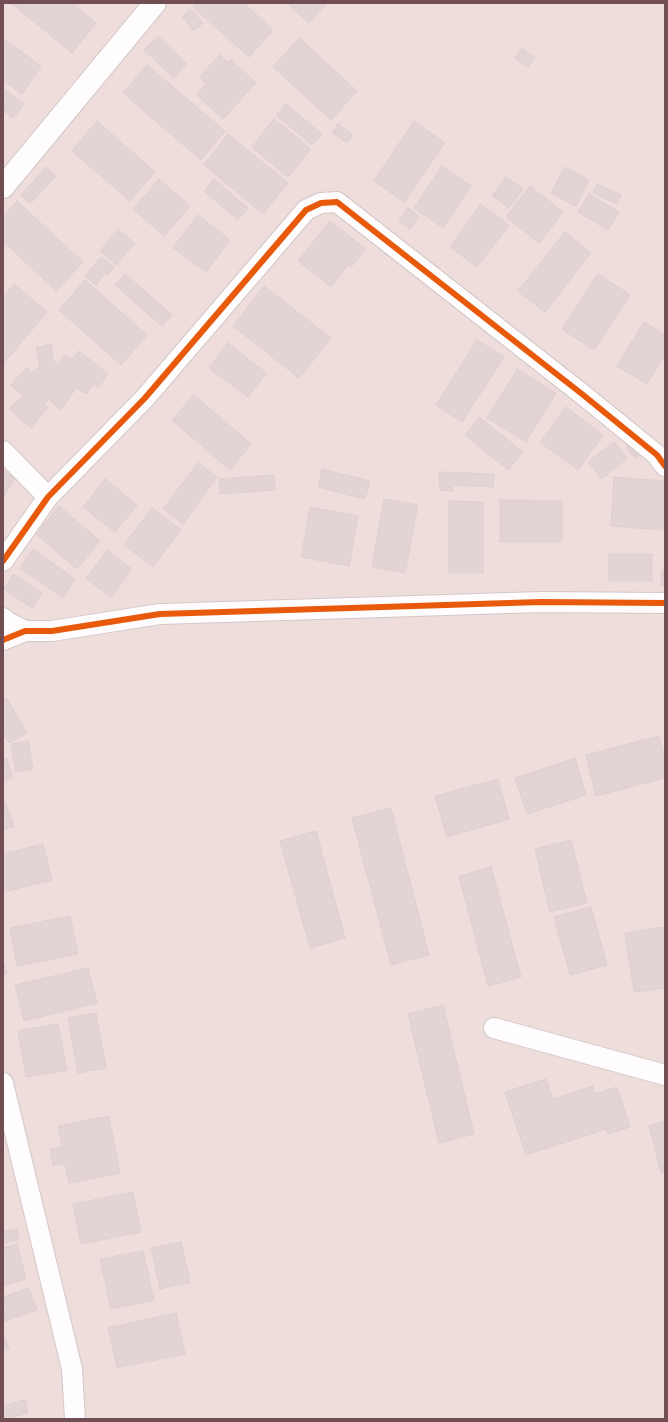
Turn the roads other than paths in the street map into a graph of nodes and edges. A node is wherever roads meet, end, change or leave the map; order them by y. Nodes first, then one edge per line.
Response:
1 (155, 3) edge
2 (3, 187) edge
3 (3, 451) edge
4 (665, 466) edge
5 (48, 497) junction
6 (3, 562) edge
7 (665, 603) edge
8 (3, 618) edge
9 (25, 631) junction
10 (3, 640) edge
11 (494, 1028) dead end
12 (665, 1076) edge
13 (3, 1083) edge
14 (75, 1419) edge

1 - 2 street
3 - 5 street
4 - 5 street
5 - 6 street
7 - 9 street
8 - 9 street
9 - 10 street
11 - 12 street
13 - 14 street

